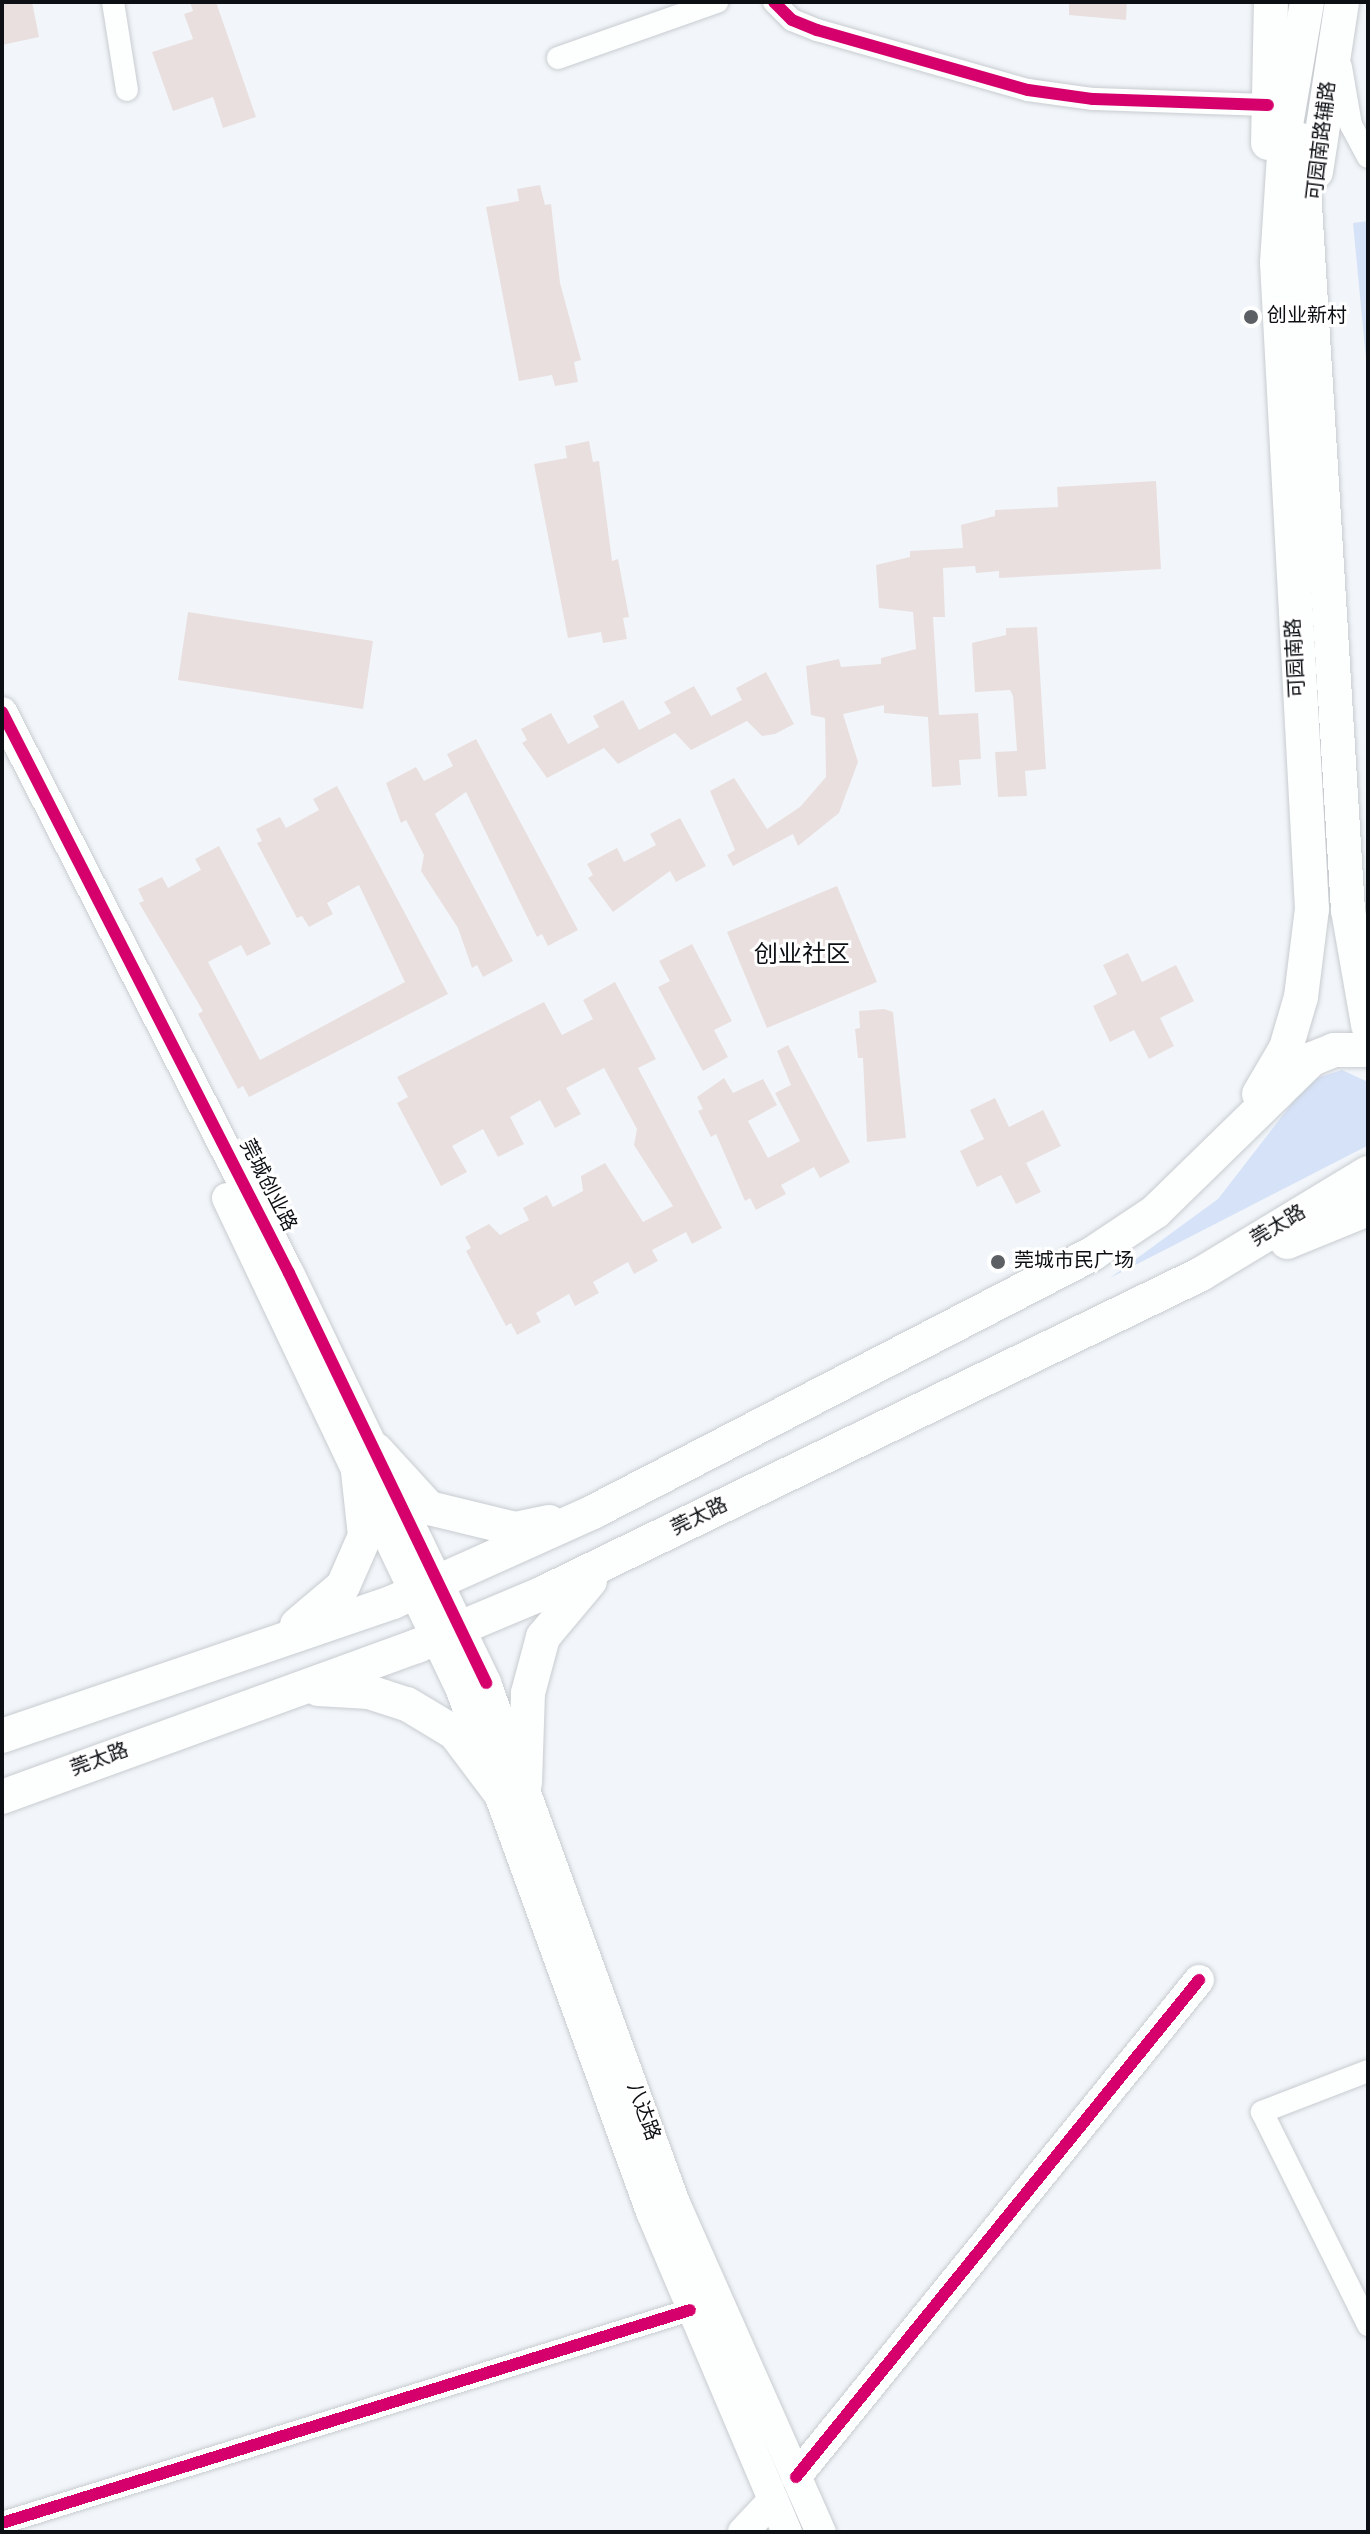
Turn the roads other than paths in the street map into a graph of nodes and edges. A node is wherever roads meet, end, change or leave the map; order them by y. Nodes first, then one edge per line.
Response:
1 (113, 2) edge
2 (717, 2) edge
3 (774, 2) edge
4 (1271, 2) edge
5 (1307, 2) edge
6 (1341, 9) edge
7 (558, 58) dead end
8 (1297, 72) junction
9 (127, 90) dead end
10 (1268, 105) junction
11 (1368, 157) edge
12 (1277, 263) junction
13 (1313, 281) junction
14 (2, 712) edge
15 (2, 749) edge
16 (1362, 986) edge
17 (1368, 1025) edge
18 (1368, 1050) edge
19 (1243, 1122) junction
20 (1368, 1173) edge
21 (1368, 1209) edge
22 (1201, 1274) junction
23 (367, 1456) junction
24 (593, 1512) junction
25 (611, 1562) junction
26 (430, 1587) junction
27 (450, 1633) junction
28 (273, 1640) junction
29 (474, 1686) joint
30 (293, 1690) junction
31 (2, 1736) edge
32 (513, 1788) junction
33 (2, 1797) edge
34 (1199, 1980) dead end
35 (1368, 2071) edge
36 (690, 2310) junction
37 (1368, 2325) edge
38 (796, 2477) junction
39 (773, 2500) junction
40 (2, 2523) edge
41 (743, 2532) edge
42 (787, 2532) edge
43 (821, 2532) edge

1 - 9 street
2 - 7 street
3 - 10 street
4 - 10 main road
5 - 8 main road
6 - 11 street
6 - 13 main road, 可园南路辅路
8 - 12 main road, 可园南路
8 - 13 main road, 可园南路
10 - 12 main road
12 - 19 main road, 可园南路
13 - 16 main road, 可园南路
14 - 23 street, 莞城创业路
15 - 23 street, 莞城创业路
16 - 17 main road, 可园南路
18 - 19 main road
19 - 24 main road
20 - 22 main road, 莞太路
21 - 22 main road
22 - 25 main road, 莞太路
23 - 24 main road
23 - 26 street, 莞城创业路
23 - 28 main road
24 - 26 main road
25 - 27 main road, 莞太路
25 - 32 main road
26 - 27 street, 莞城创业路
26 - 28 main road
27 - 29 street, 莞城创业路
27 - 30 main road, 莞太路
28 - 31 main road
29 - 32 street, 八达路
30 - 32 main road
30 - 33 main road, 莞太路
32 - 36 street, 八达路
32 - 38 street, 八达路
34 - 38 street
35 - 37 street
36 - 39 street, 八达路
36 - 40 street
38 - 43 street, 八达路
39 - 41 street
39 - 42 street, 八达路

